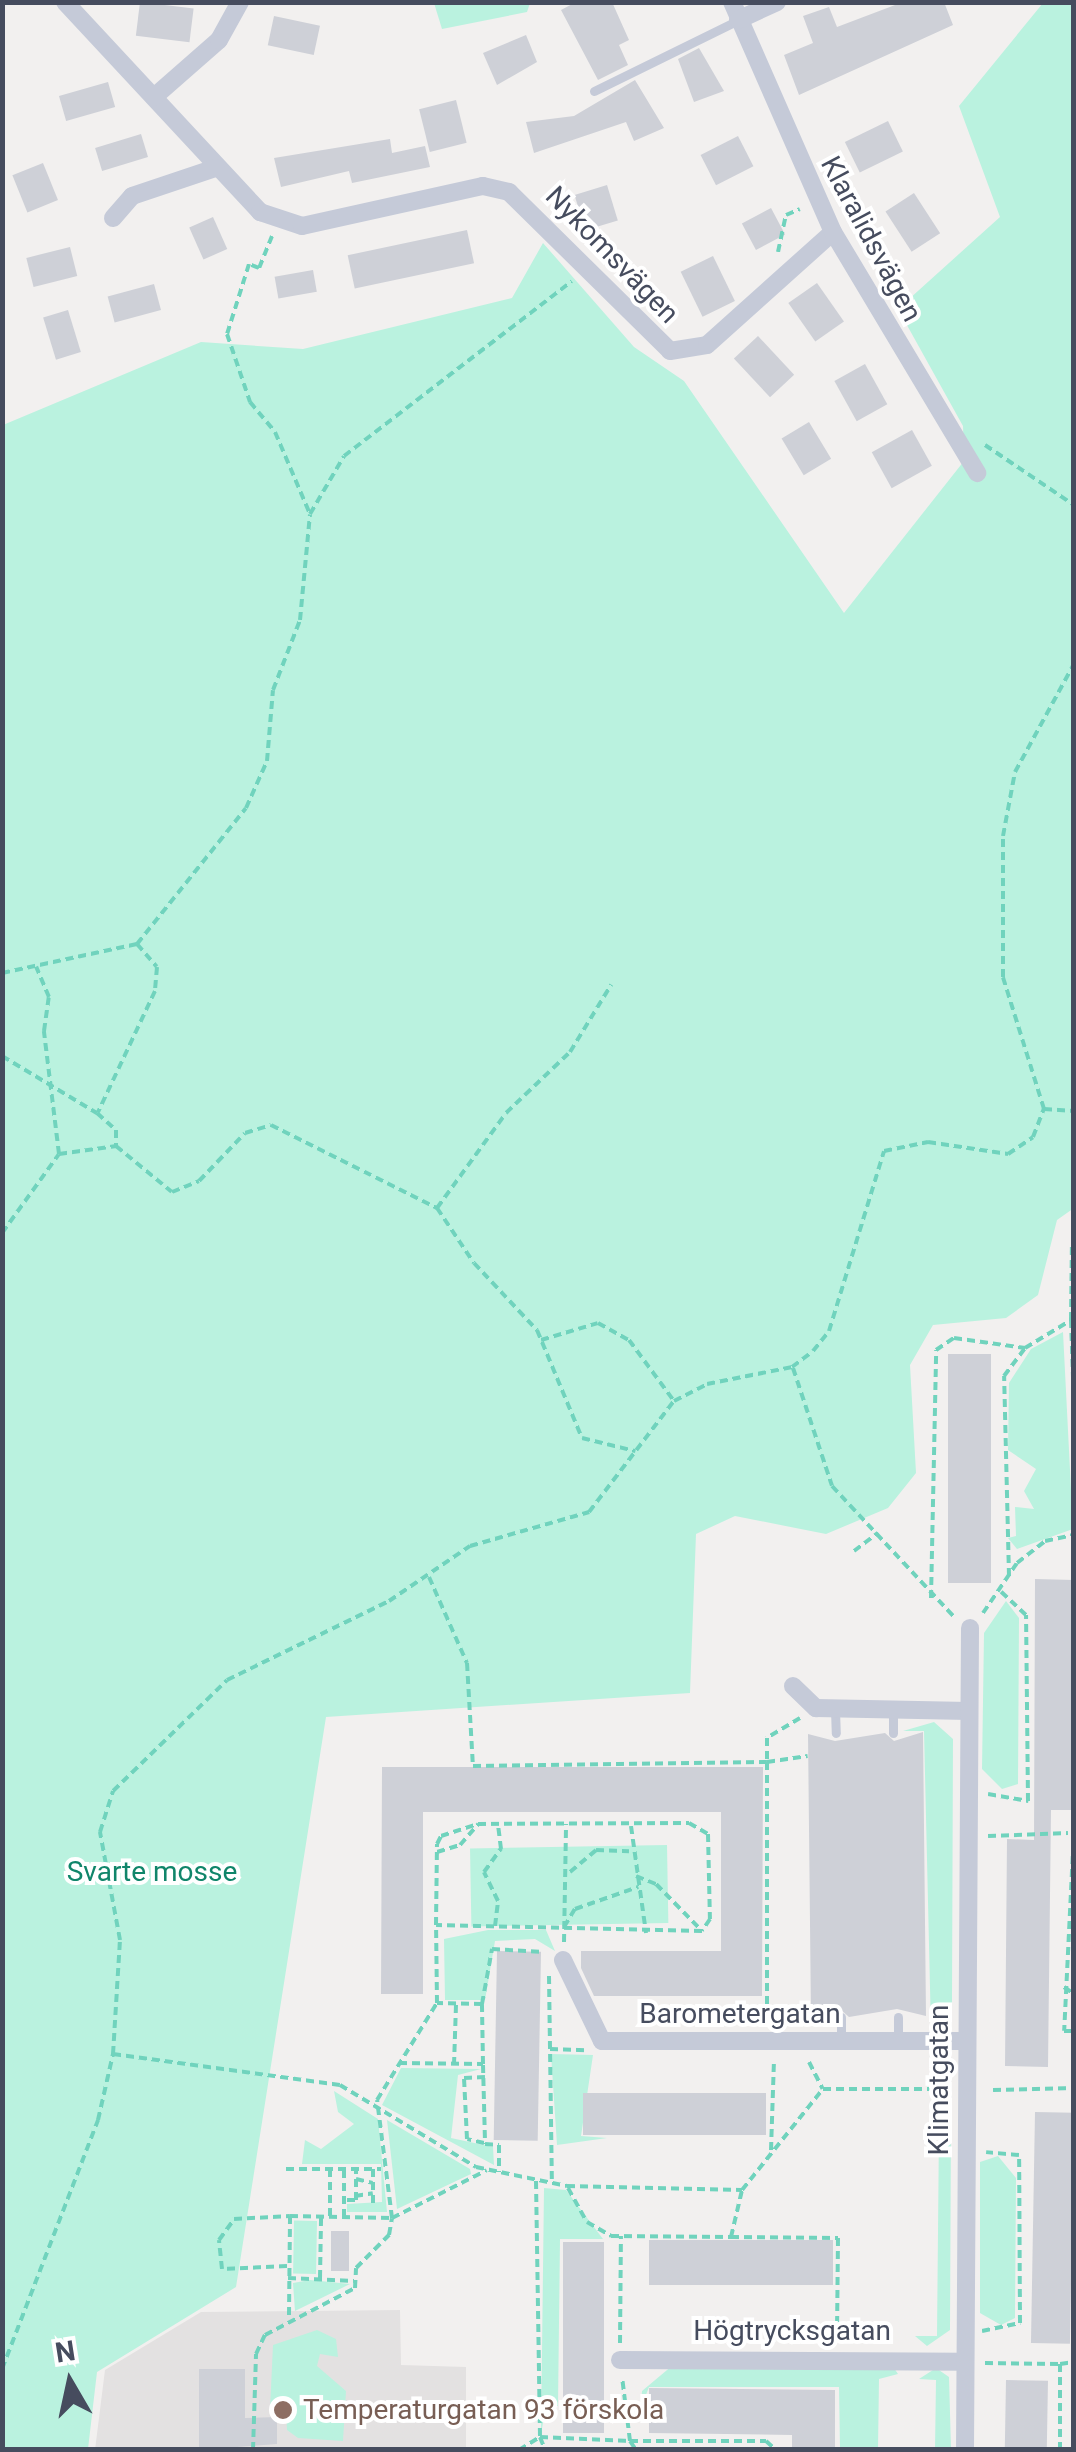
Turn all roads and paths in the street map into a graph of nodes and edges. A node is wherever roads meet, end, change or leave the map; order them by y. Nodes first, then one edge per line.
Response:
1 (65, 2) edge
2 (240, 2) edge
3 (777, 2) edge
4 (735, 11) edge
5 (594, 90) dead end
6 (154, 98) junction
7 (216, 168) junction
8 (818, 202) junction
9 (113, 218) dead end
10 (278, 222) junction
11 (832, 232) junction
12 (778, 252) dead end
13 (586, 270) junction
14 (960, 450) junction
15 (978, 473) dead end
16 (1074, 505) edge
17 (310, 514) junction
18 (1074, 664) edge
19 (137, 944) junction
20 (36, 967) junction
21 (2, 973) edge
22 (611, 984) dead end
23 (2, 1056) edge
24 (48, 1084) junction
25 (1044, 1108) junction
26 (1074, 1111) edge
27 (97, 1113) junction
28 (116, 1146) junction
29 (59, 1154) junction
30 (437, 1208) junction
31 (2, 1232) edge
32 (1072, 1243) edge
33 (1071, 1320) junction
34 (541, 1340) junction
35 (1025, 1348) junction
36 (792, 1366) junction
37 (674, 1401) junction
38 (1074, 1406) edge
39 (635, 1451) junction
40 (878, 1533) junction
41 (1074, 1535) edge
42 (854, 1551) dead end
43 (428, 1576) junction
44 (1009, 1576) junction
45 (1001, 1592) junction
46 (931, 1598) junction
47 (970, 1628) junction
48 (793, 1686) dead end
49 (826, 1709) junction
50 (893, 1710) junction
51 (969, 1711) junction
52 (836, 1733) dead end
53 (893, 1733) dead end
54 (808, 1756) dead end
55 (767, 1762) junction
56 (968, 1791) junction
57 (478, 1824) junction
58 (498, 1824) junction
59 (566, 1824) junction
60 (632, 1824) junction
61 (1071, 1832) edge
62 (968, 1836) junction
63 (629, 1851) junction
64 (437, 1852) junction
65 (570, 1872) junction
66 (636, 1876) junction
67 (638, 1887) junction
68 (436, 1925) junction
69 (495, 1926) junction
70 (564, 1927) junction
71 (702, 1930) junction
72 (646, 1934) junction
73 (564, 1960) joint
74 (1064, 1987) junction
75 (1074, 1994) edge
76 (437, 2003) junction
77 (456, 2003) junction
78 (482, 2004) junction
79 (898, 2017) dead end
80 (841, 2018) dead end
81 (1074, 2031) edge
82 (967, 2041) junction
83 (841, 2042) junction
84 (898, 2042) junction
85 (771, 2047) junction
86 (804, 2052) dead end
87 (113, 2054) junction
88 (400, 2063) junction
89 (454, 2064) junction
90 (483, 2064) junction
91 (485, 2077) junction
92 (1074, 2088) edge
93 (823, 2089) junction
94 (941, 2089) dead end
95 (993, 2090) dead end
96 (377, 2107) junction
97 (485, 2144) junction
98 (771, 2150) junction
99 (966, 2151) junction
100 (344, 2168) junction
101 (382, 2168) dead end
102 (286, 2169) dead end
103 (330, 2169) junction
104 (356, 2169) junction
105 (373, 2169) junction
106 (487, 2170) junction
107 (500, 2172) junction
108 (356, 2179) junction
109 (536, 2181) junction
110 (373, 2182) junction
111 (552, 2184) junction
112 (567, 2186) junction
113 (330, 2188) junction
114 (344, 2188) junction
115 (742, 2190) junction
116 (373, 2193) junction
117 (356, 2196) junction
118 (344, 2200) junction
119 (373, 2203) dead end
120 (290, 2216) junction
121 (321, 2217) junction
122 (330, 2217) junction
123 (344, 2217) junction
124 (392, 2218) junction
125 (730, 2237) junction
126 (288, 2266) junction
127 (288, 2278) junction
128 (320, 2278) junction
129 (355, 2281) junction
130 (289, 2315) junction
131 (966, 2330) junction
132 (836, 2358) junction
133 (620, 2360) dead end
134 (965, 2362) junction
135 (1074, 2362) edge
136 (1060, 2364) junction
137 (2, 2368) edge
138 (540, 2437) junction
139 (253, 2450) edge
140 (519, 2450) edge
141 (545, 2450) edge
142 (636, 2450) edge
143 (776, 2450) edge
144 (964, 2450) edge
145 (1060, 2450) edge

1 - 6 street
2 - 6 street
3 - 4 street
4 - 5 lane
4 - 8 street, Klaralidsvägen
6 - 7 street
7 - 9 street
7 - 10 street
8 - 11 street, Klaralidsvägen
8 - 12 path
10 - 13 street, Nykomsvägen
10 - 17 path
11 - 13 street, Nykomsvägen
11 - 14 street, Klaralidsvägen
13 - 17 path
14 - 15 street, Klaralidsvägen
14 - 16 path
17 - 19 path
18 - 25 path
19 - 20 path
19 - 27 path
20 - 21 path
20 - 24 path
22 - 30 path
23 - 24 path
24 - 27 path
24 - 29 path
25 - 26 path
25 - 36 path
27 - 28 path
28 - 29 path
28 - 30 path
29 - 31 path
30 - 34 path
32 - 33 path
33 - 35 path
33 - 38 path
34 - 37 path
34 - 39 path
35 - 44 path
35 - 46 path
36 - 37 path
36 - 40 path
37 - 39 path
39 - 43 path
40 - 42 path
40 - 46 path
41 - 44 path
43 - 55 path
43 - 87 path
44 - 45 path
45 - 47 path
45 - 56 path
46 - 47 path
47 - 51 street, Klimatgatan
48 - 49 street
49 - 50 street
49 - 52 lane
49 - 55 path
50 - 51 street
50 - 53 lane
51 - 56 street, Klimatgatan
54 - 55 path
55 - 85 path
56 - 62 street, Klimatgatan
57 - 58 path
57 - 64 path
57 - 64 path
58 - 59 path
58 - 69 path
59 - 60 path
59 - 65 path
60 - 63 path
60 - 71 path
61 - 62 path
61 - 74 path
62 - 82 street, Klimatgatan
63 - 65 path
63 - 66 path
64 - 68 path
65 - 70 path
66 - 67 path
66 - 71 path
67 - 70 path
67 - 72 path
68 - 69 path
68 - 76 path
69 - 70 path
70 - 72 path
70 - 73 path
71 - 72 path
73 - 85 street, Barometergatan
74 - 75 path
74 - 81 path
76 - 77 path
76 - 88 path
77 - 78 path
77 - 89 path
78 - 90 path
78 - 111 path
79 - 84 lane
80 - 83 lane
82 - 84 street, Barometergatan
82 - 99 street, Klimatgatan
83 - 84 street, Barometergatan
83 - 85 street, Barometergatan
85 - 98 path
86 - 93 path
87 - 96 path
87 - 137 path
88 - 89 path
88 - 96 path
89 - 90 path
90 - 91 path
91 - 97 path
91 - 97 path
92 - 95 path
93 - 94 path
93 - 98 path
96 - 106 path
96 - 124 path
97 - 107 path
98 - 115 path
99 - 131 street, Klimatgatan
99 - 131 path
100 - 103 path
100 - 104 path
100 - 114 path
101 - 105 path
102 - 103 path
103 - 113 path
104 - 105 path
104 - 108 path
105 - 110 path
106 - 107 path
106 - 124 path
107 - 109 path
108 - 110 path
108 - 117 path
109 - 111 path
109 - 138 path
110 - 116 path
111 - 112 path
112 - 115 path
112 - 125 path
113 - 114 path
113 - 122 path
114 - 118 path
115 - 125 path
116 - 117 path
116 - 119 path
117 - 118 path
118 - 123 path
120 - 121 path
120 - 126 path
120 - 126 path
121 - 122 path
121 - 128 path
122 - 123 path
123 - 124 path
124 - 129 path
125 - 132 path
126 - 127 path
127 - 128 path
127 - 130 path
128 - 129 path
129 - 130 path
130 - 139 path
131 - 134 street, Klimatgatan
132 - 133 street, Högtrycksgatan
132 - 134 street, Högtrycksgatan
134 - 136 path
134 - 144 street, Klimatgatan
135 - 136 path
136 - 145 path
138 - 140 path
138 - 141 path
142 - 143 path

